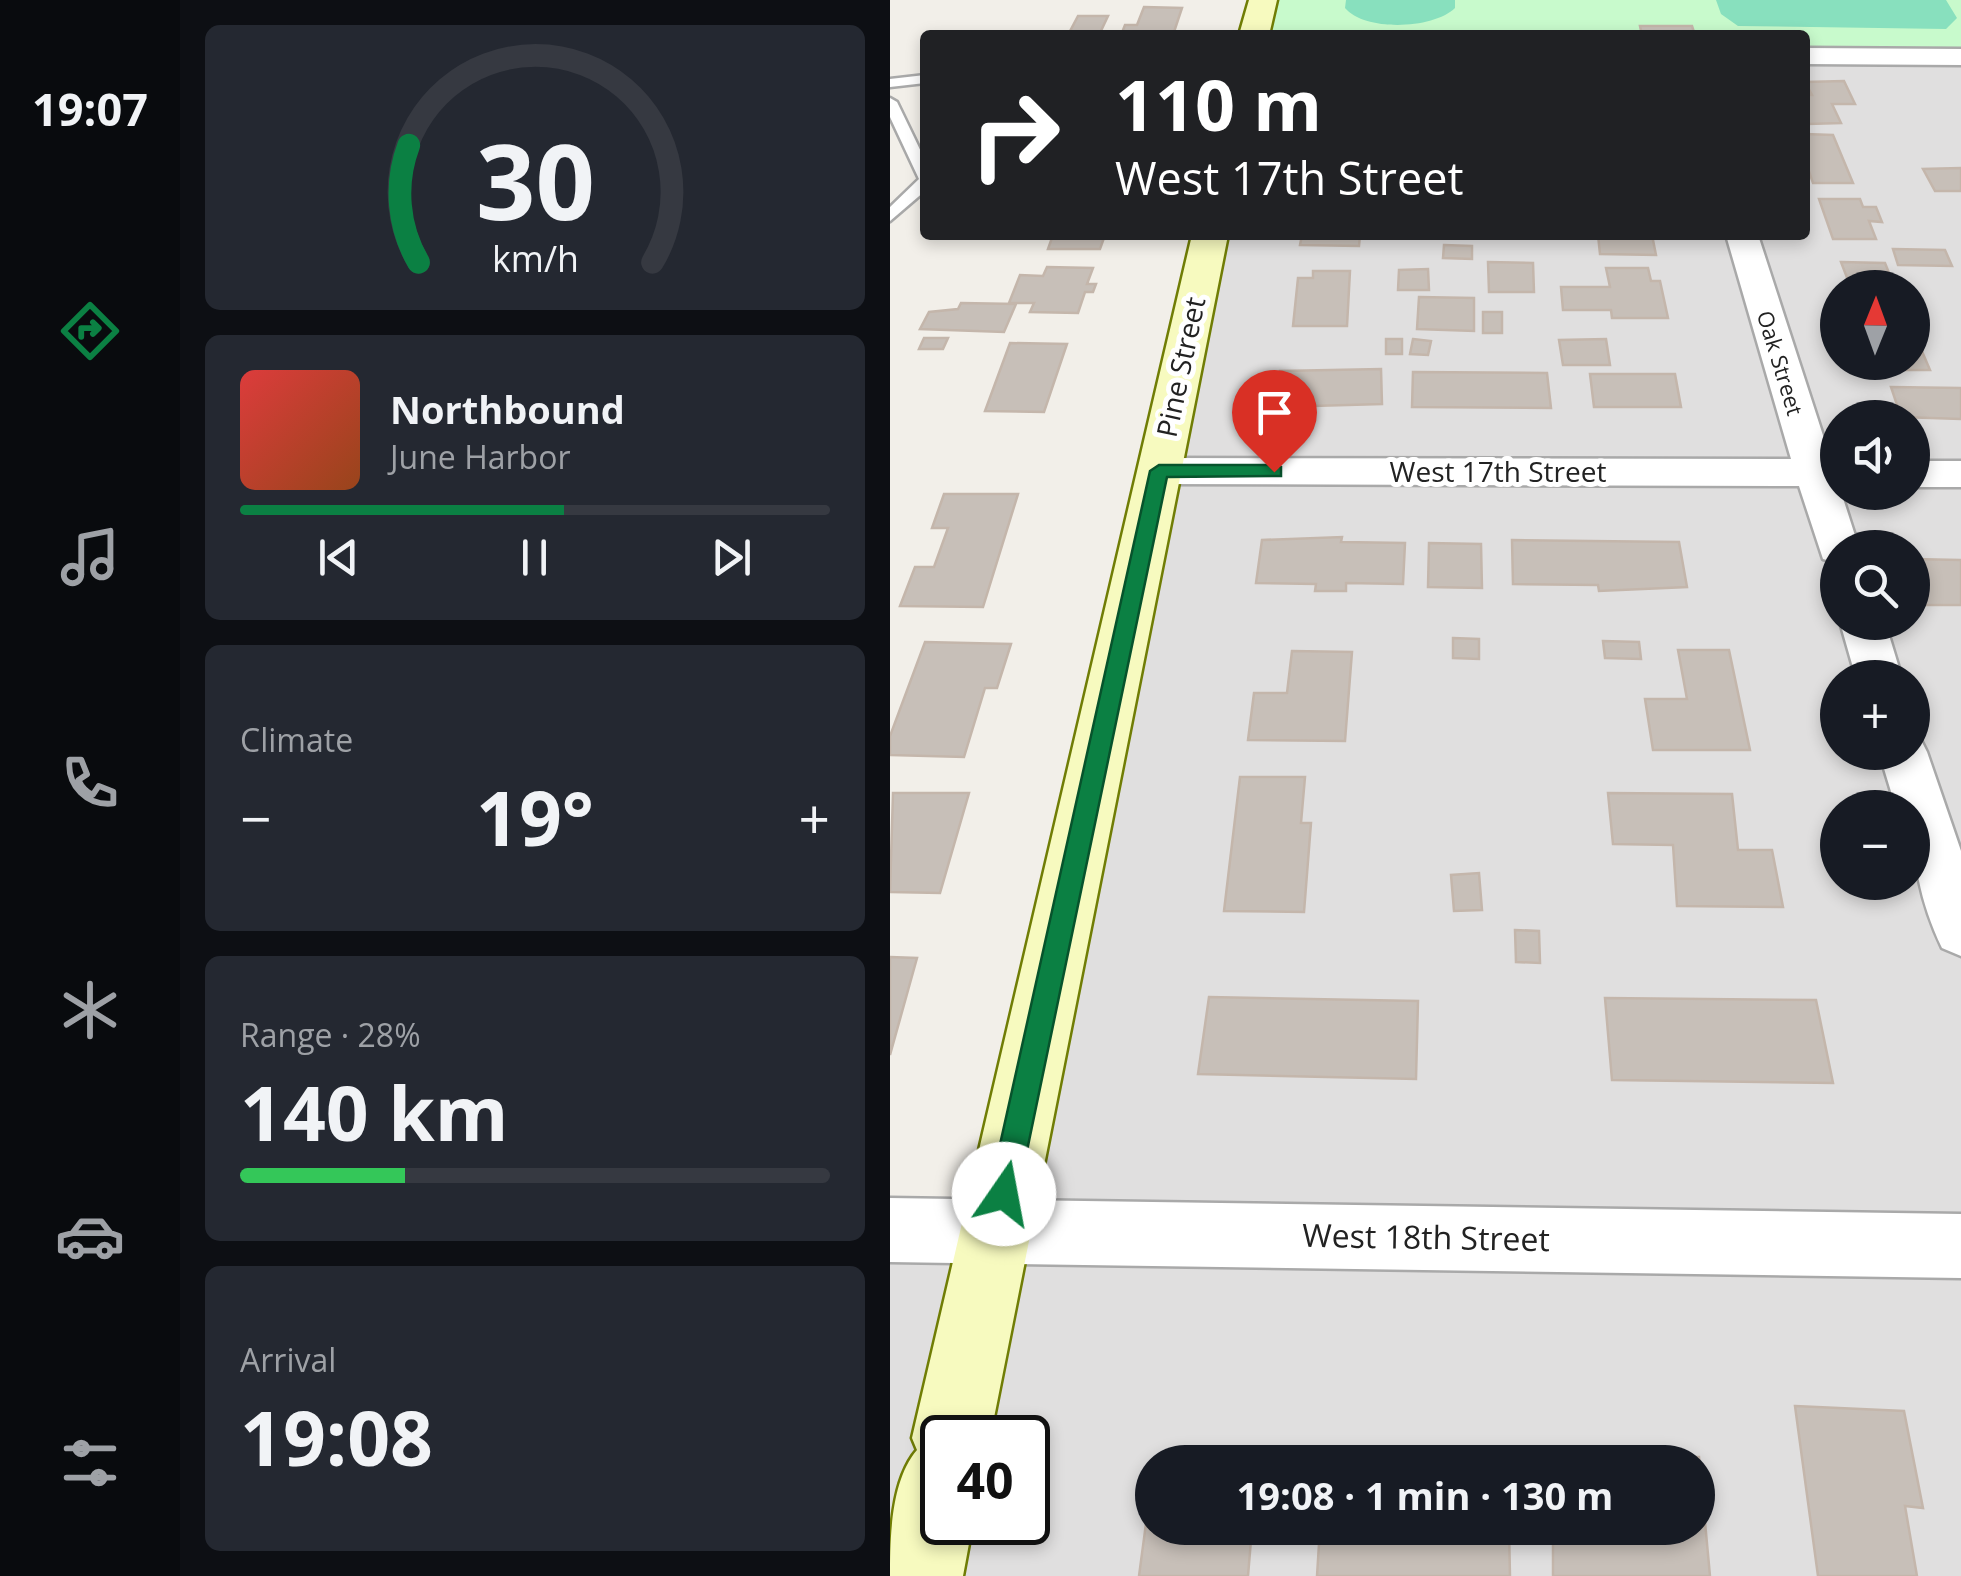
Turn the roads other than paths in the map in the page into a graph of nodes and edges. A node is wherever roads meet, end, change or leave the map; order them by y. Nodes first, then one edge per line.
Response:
1 (1263, 0) edge
2 (1255, 30) edge
3 (1810, 56) edge
4 (1961, 58) edge
5 (920, 79) edge
6 (890, 82) edge
7 (890, 102) edge
8 (920, 168) edge
9 (920, 184) edge
10 (890, 216) edge
11 (1209, 240) edge
12 (1744, 240) edge
13 (1820, 456) edge
14 (1159, 471) junction
15 (1820, 473) edge
16 (1930, 474) edge
17 (1961, 474) edge
18 (1910, 770) edge
19 (1961, 931) edge
20 (890, 1230) edge
21 (996, 1232) junction
22 (1961, 1246) edge
23 (957, 1415) edge
24 (928, 1545) edge
25 (922, 1576) edge

1 - 2 street
3 - 4 street
5 - 6 lane
7 - 8 lane
9 - 10 lane
11 - 14 street, Pine Street
12 - 13 street, Oak Street
14 - 15 street, West 17th Street
14 - 21 street, Pine Street
16 - 17 street
18 - 19 street
20 - 21 street, West 18th Street
21 - 22 street, West 18th Street
21 - 23 street, Pine Street
24 - 25 street

